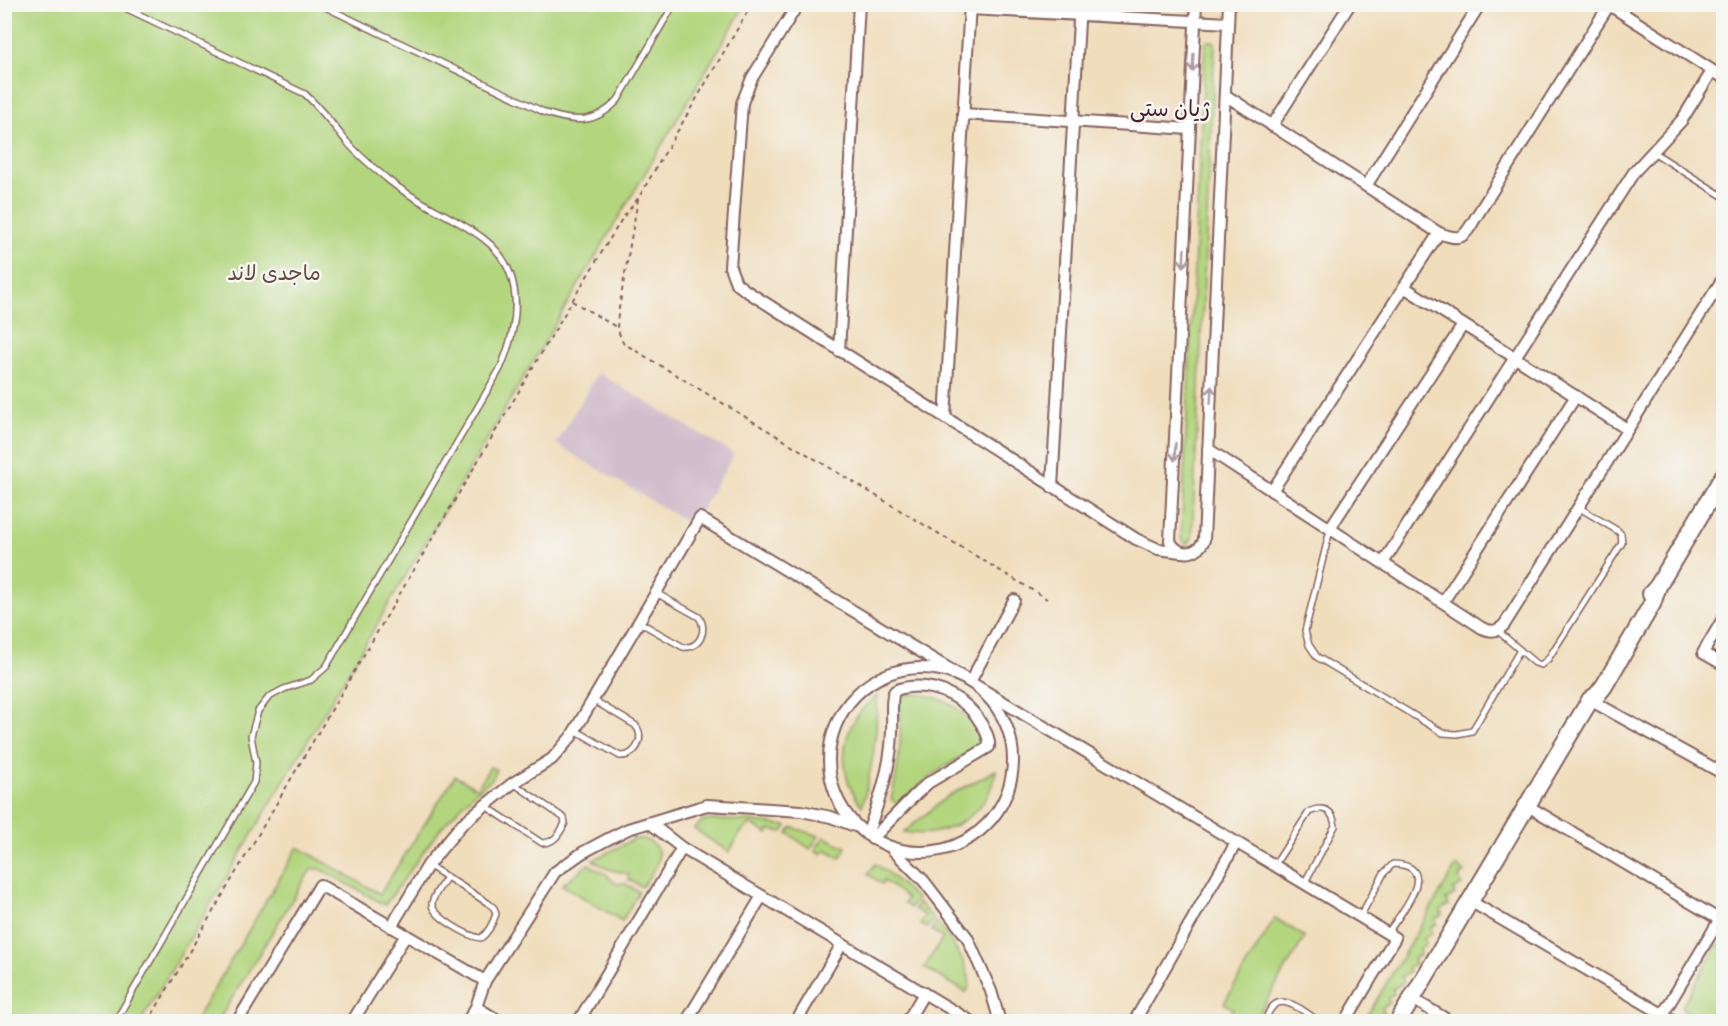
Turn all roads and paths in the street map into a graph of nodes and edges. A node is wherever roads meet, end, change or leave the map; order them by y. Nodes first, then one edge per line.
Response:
1 (117, 4) edge
2 (319, 4) edge
3 (674, 4) edge
4 (752, 4) edge
5 (798, 4) edge
6 (859, 4) edge
7 (1196, 4) edge
8 (1229, 4) edge
9 (1350, 4) edge
10 (1480, 4) edge
11 (1609, 4) edge
12 (970, 7) edge
13 (1080, 10) edge
14 (1196, 22) junction
15 (1228, 23) junction
16 (1712, 71) junction
17 (1724, 78) edge
18 (1225, 95) junction
19 (963, 114) junction
20 (1073, 122) junction
21 (1272, 126) junction
22 (1190, 129) junction
23 (1652, 151) junction
24 (1366, 186) junction
25 (639, 197) junction
26 (1724, 197) edge
27 (1439, 233) junction
28 (1724, 277) edge
29 (1404, 287) junction
30 (572, 301) junction
31 (1463, 325) junction
32 (617, 328) junction
33 (839, 351) junction
34 (1516, 358) junction
35 (1576, 396) junction
36 (945, 418) junction
37 (1627, 429) junction
38 (1208, 449) junction
39 (1724, 475) edge
40 (1053, 487) junction
41 (1272, 491) junction
42 (1578, 507) junction
43 (1330, 528) junction
44 (1182, 552) junction
45 (1383, 563) junction
46 (656, 593) junction
47 (1047, 599) dead end
48 (1014, 600) dead end
49 (1443, 602) junction
50 (1724, 617) edge
51 (639, 622) junction
52 (1498, 630) junction
53 (1520, 650) junction
54 (1724, 665) edge
55 (970, 682) junction
56 (592, 700) junction
57 (1590, 700) junction
58 (575, 730) junction
59 (1724, 774) edge
60 (513, 783) junction
61 (835, 792) junction
62 (484, 806) junction
63 (1528, 806) junction
64 (815, 814) junction
65 (650, 823) junction
66 (857, 827) junction
67 (870, 837) junction
68 (1236, 843) junction
69 (890, 847) junction
70 (682, 848) junction
71 (934, 852) junction
72 (428, 865) junction
73 (1274, 866) junction
74 (447, 877) junction
75 (924, 881) junction
76 (1304, 884) junction
77 (762, 896) junction
78 (1470, 901) junction
79 (1360, 917) junction
80 (1722, 917) edge
81 (391, 927) junction
82 (1387, 934) junction
83 (406, 935) junction
84 (842, 944) junction
85 (485, 981) junction
86 (924, 993) junction
87 (1411, 998) junction
88 (476, 1007) junction
89 (1664, 1014) junction
90 (115, 1022) edge
91 (148, 1022) edge
92 (237, 1022) edge
93 (352, 1022) edge
94 (467, 1022) edge
95 (501, 1022) edge
96 (578, 1022) edge
97 (686, 1022) edge
98 (796, 1022) edge
99 (907, 1022) edge
100 (972, 1022) edge
101 (999, 1022) edge
102 (1134, 1022) edge
103 (1265, 1022) edge
104 (1320, 1022) edge
105 (1345, 1022) edge
106 (1398, 1022) edge
107 (1451, 1022) edge
108 (1676, 1022) edge

1 - 90 lane
2 - 3 lane
4 - 25 path
5 - 33 street
6 - 33 street
7 - 14 street
8 - 15 street
9 - 21 street
10 - 24 street
11 - 16 street
11 - 27 street
12 - 13 street
12 - 19 street
13 - 14 street
13 - 20 street
14 - 15 street
14 -> 22 street
15 - 18 street
16 - 17 street
16 - 23 street
18 - 21 street
38 -> 18 street
19 - 20 street
19 - 36 street
20 - 22 street
20 - 40 street
21 - 24 street
22 -> 44 street
23 - 26 lane
23 - 34 street
24 - 27 street
25 - 30 path
25 - 32 path
27 - 29 street
28 - 37 street
29 - 31 street
29 - 41 street
30 - 32 path
30 - 91 path
31 - 34 street
31 - 43 street
32 - 47 path
33 - 36 street
34 - 35 street
34 - 45 street
35 - 37 street
35 - 49 street
36 - 40 street
37 - 42 street
38 - 41 street
38 - 44 street
39 - 57 street
40 - 44 street
41 - 43 street
42 - 52 street
42 - 53 lane
43 - 45 street
43 - 53 lane
45 - 49 street
46 - 51 street
46 - 51 lane
46 - 55 street
48 - 55 street
49 - 52 street
50 - 54 street
51 - 56 street
52 - 53 lane
55 - 61 street
55 - 68 street
55 - 71 street
56 - 58 street
56 - 58 lane
57 - 59 street
57 - 63 street
58 - 60 street
60 - 62 street
60 - 62 lane
61 - 64 street
61 - 66 street
62 - 72 street
63 - 78 street
63 - 80 street
64 - 65 street
64 - 66 street
65 - 70 street
65 - 85 street
66 - 67 street
67 - 67 street
67 - 69 street
68 - 73 street
68 - 102 street
69 - 71 street
69 - 75 street
70 - 77 street
70 - 96 street
71 - 75 street
72 - 74 lane
72 - 81 street
73 - 76 street
73 - 76 lane
74 - 74 lane
75 - 101 street
76 - 79 street
77 - 84 street
77 - 97 street
78 - 87 street
78 - 89 street
79 - 82 street
79 - 82 lane
80 - 89 street
81 - 83 street
81 - 92 street
82 - 105 street
83 - 85 street
83 - 93 street
84 - 86 street
84 - 98 street
85 - 88 street
86 - 99 street
86 - 100 street
87 - 106 street
87 - 107 street
88 - 94 street
88 - 95 street
89 - 108 street
103 - 104 lane

